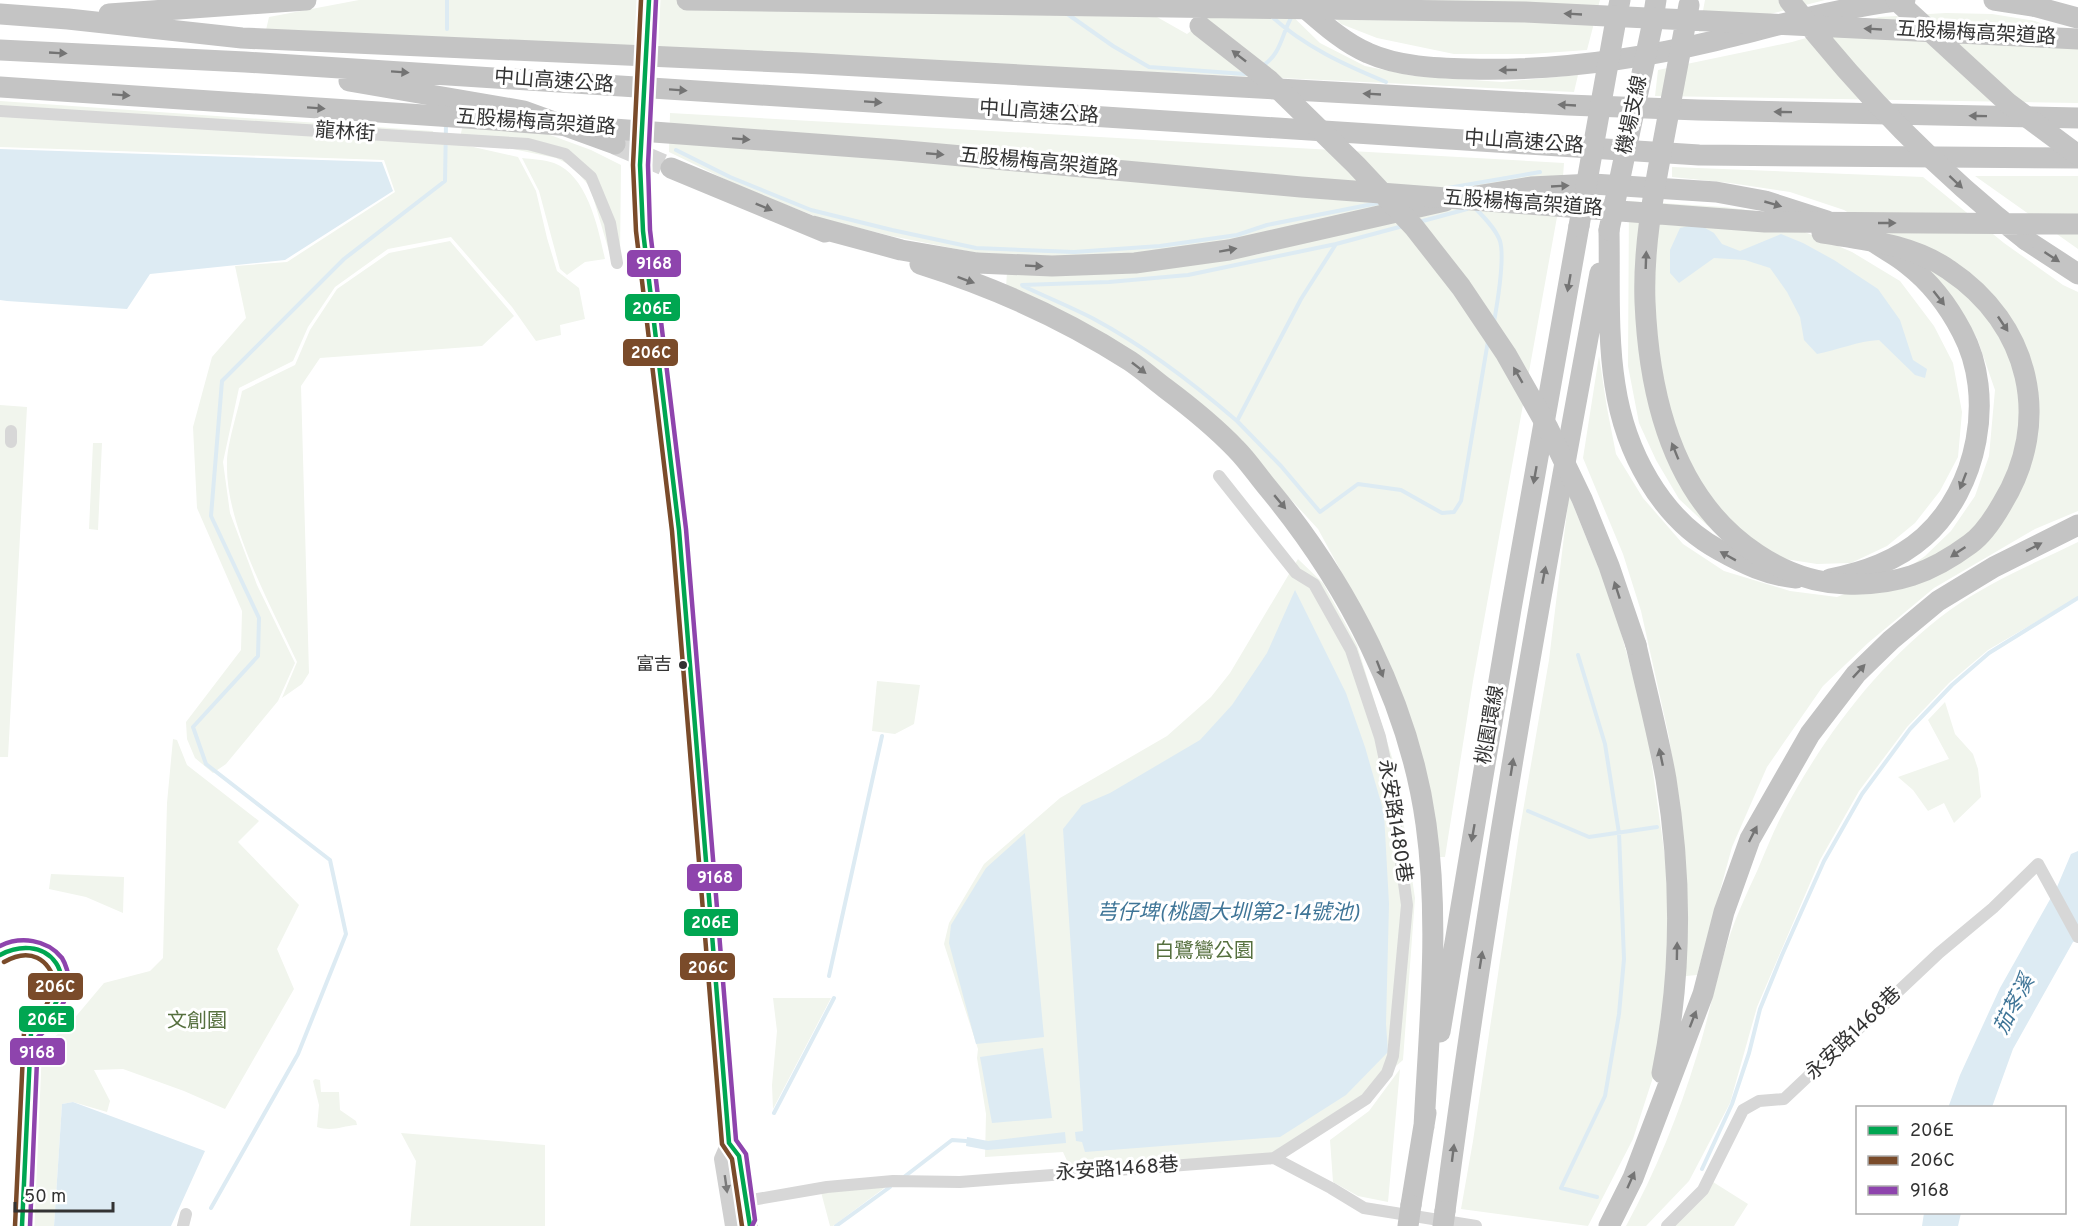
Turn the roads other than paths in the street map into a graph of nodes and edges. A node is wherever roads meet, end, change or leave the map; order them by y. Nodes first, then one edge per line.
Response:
1 (306, 0) edge
2 (649, 0) edge
3 (687, 0) edge
4 (1161, 0) edge
5 (1295, 0) edge
6 (1620, 0) edge
7 (1656, 0) edge
8 (1690, 0) edge
9 (1789, 0) edge
10 (1896, 0) edge
11 (1905, 0) edge
12 (1994, 0) edge
13 (0, 14) edge
14 (68, 18) junction
15 (2078, 18) edge
16 (2078, 39) edge
17 (0, 50) edge
18 (245, 63) junction
19 (0, 87) edge
20 (0, 111) edge
21 (2078, 117) edge
22 (615, 144) tunnel mouth
23 (2078, 157) edge
24 (671, 168) tunnel mouth
25 (1765, 222) junction
26 (2078, 224) edge
27 (812, 226) junction
28 (1579, 226) joint
29 (1608, 230) junction
30 (617, 262) dead end
31 (2078, 274) edge
32 (1219, 476) dead end
33 (2078, 525) edge
34 (2078, 938) edge
35 (1424, 1127) junction
36 (1650, 1133) junction
37 (734, 1150) junction
38 (1274, 1158) junction
39 (746, 1201) junction
40 (1444, 1218) edge
41 (743, 1224) edge
42 (1408, 1226) edge
43 (1476, 1226) edge
44 (1609, 1226) edge
45 (1667, 1226) edge

1 - 14 highway
2 - 37 main road, bridge
16 -> 3 highway, 五股楊梅高架道路, bridge
36 -> 4 highway, bridge
11 -> 5 highway
6 - 28 highway, 機場支線, bridge
7 - 29 highway, 機場支線, bridge
25 -> 8 highway, bridge
9 -> 31 highway, bridge
10 - 23 highway, bridge
12 - 15 highway
13 - 14 highway, 中山高速公路
21 -> 14 highway, 中山高速公路
17 -> 18 highway, 中山高速公路
18 - 22 highway
18 -> 23 highway, 中山高速公路
19 -> 25 highway, 五股楊梅高架道路, bridge
20 - 30 street, 龍林街
24 -> 27 highway
25 -> 26 highway, 五股楊梅高架道路, bridge
27 -> 29 highway
27 -> 35 highway
28 -> 35 highway, 桃園環線
40 -> 29 highway, 桃園環線
32 - 38 street, 永安路1480巷
36 -> 33 highway
34 - 45 street, 永安路1468巷
35 - 42 highway, 桃園環線, bridge
44 -> 36 highway
37 - 39 main road
37 -> 41 main road
38 - 39 street, 永安路1468巷
38 - 43 street
39 - 41 main road

